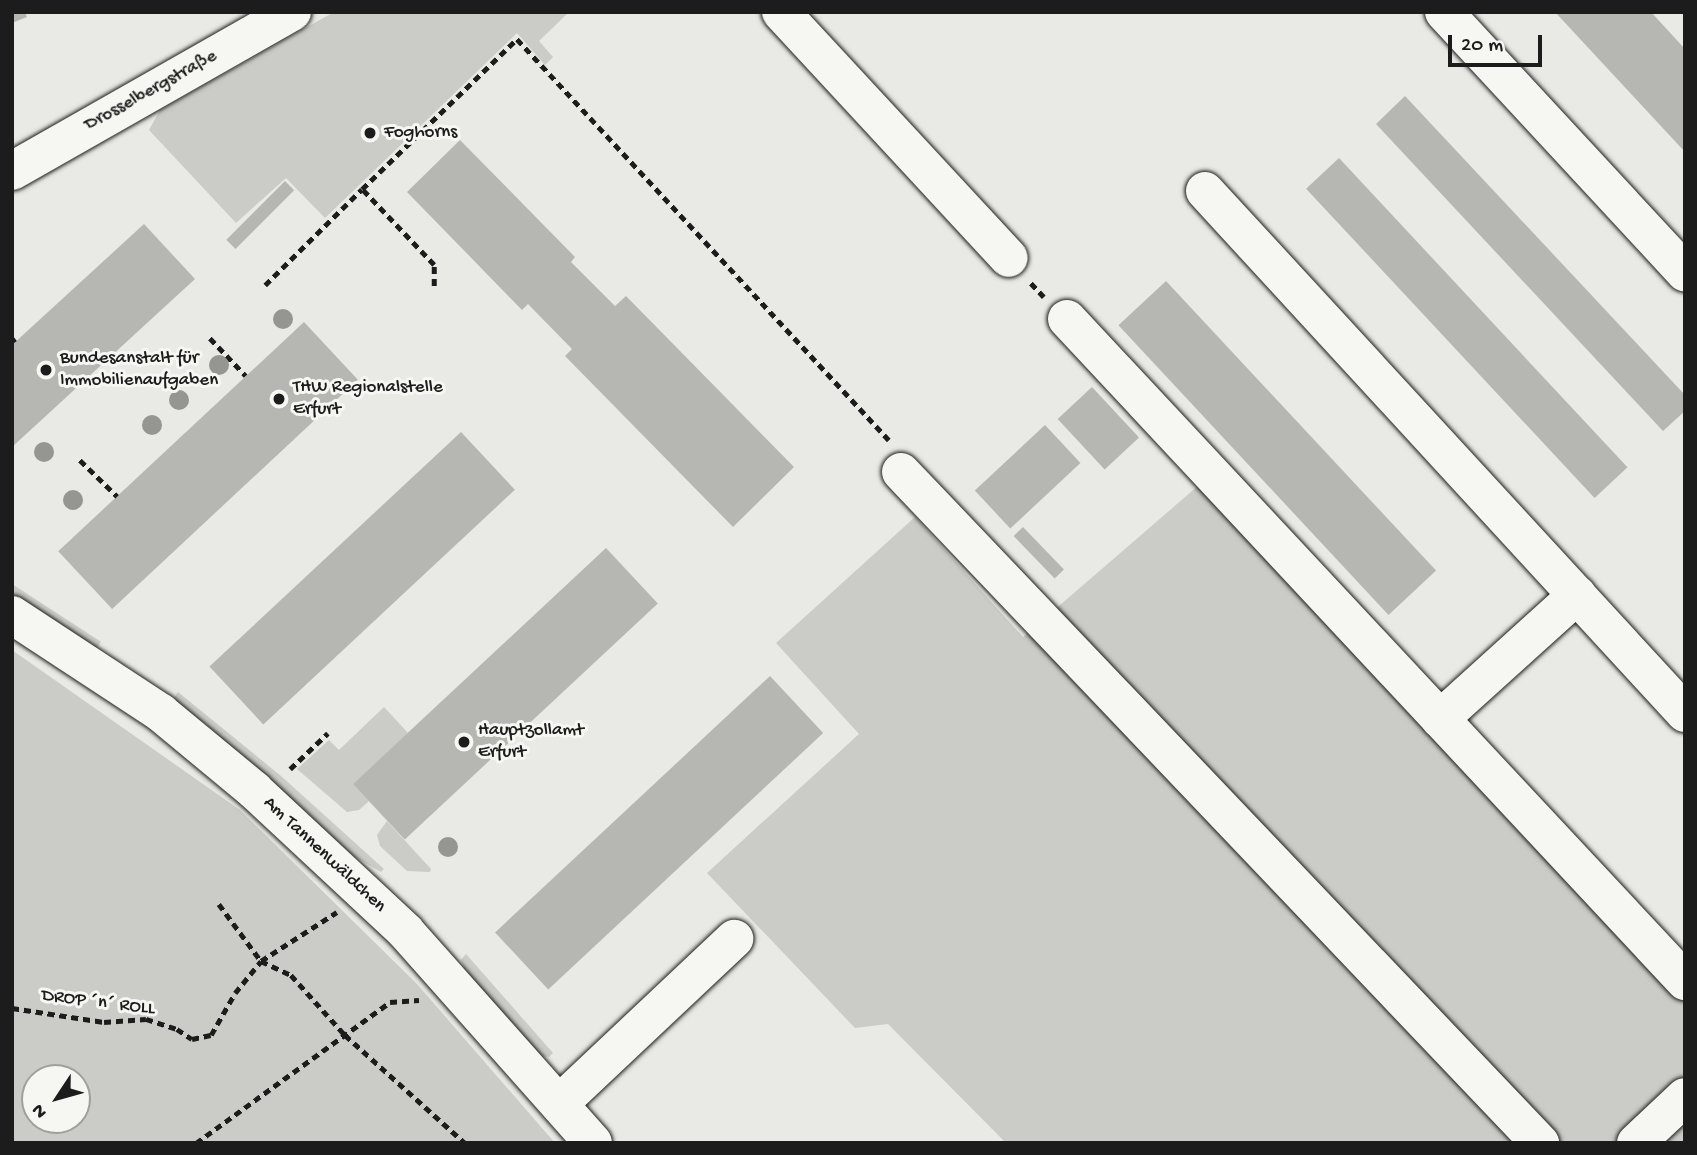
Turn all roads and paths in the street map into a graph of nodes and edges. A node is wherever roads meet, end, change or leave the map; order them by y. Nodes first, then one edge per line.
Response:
1 (292, 12) edge
2 (781, 12) edge
3 (1444, 12) edge
4 (12, 171) edge
5 (362, 189) junction
6 (1205, 191) dead end
7 (1009, 258) dead end
8 (1685, 272) edge
9 (265, 285) dead end
10 (434, 286) dead end
11 (1067, 319) dead end
12 (210, 338) dead end
13 (246, 376) dead end
14 (898, 459) joint
15 (80, 460) dead end
16 (117, 496) dead end
17 (1577, 595) junction
18 (12, 615) edge
19 (1685, 713) edge
20 (1440, 719) junction
21 (328, 733) dead end
22 (290, 769) dead end
23 (369, 895) junction
24 (219, 904) dead end
25 (734, 939) dead end
26 (261, 961) junction
27 (1685, 981) edge
28 (424, 999) dead end
29 (12, 1008) edge
30 (345, 1035) junction
31 (1685, 1097) edge
32 (559, 1104) junction
33 (196, 1143) edge
34 (465, 1143) edge
35 (593, 1143) edge
36 (1540, 1143) edge
37 (1636, 1143) edge

1 - 4 street, Drosselbergstraße
2 - 7 street
3 - 8 street
5 - 9 path
5 - 10 path
5 - 14 path
6 - 17 street
11 - 20 street
12 - 13 path
14 - 36 street
15 - 16 path
17 - 19 street
17 - 20 street
18 - 23 street, Am Tannenwäldchen
20 - 27 street
21 - 22 path
23 - 26 path, DROP ´n´ ROLL
23 - 32 street, Am Tannenwäldchen
24 - 26 path
25 - 32 street
26 - 29 path, DROP ´n´ ROLL
26 - 30 path
28 - 30 path
30 - 33 path
30 - 34 path
31 - 37 street
32 - 35 street, Am Tannenwäldchen

